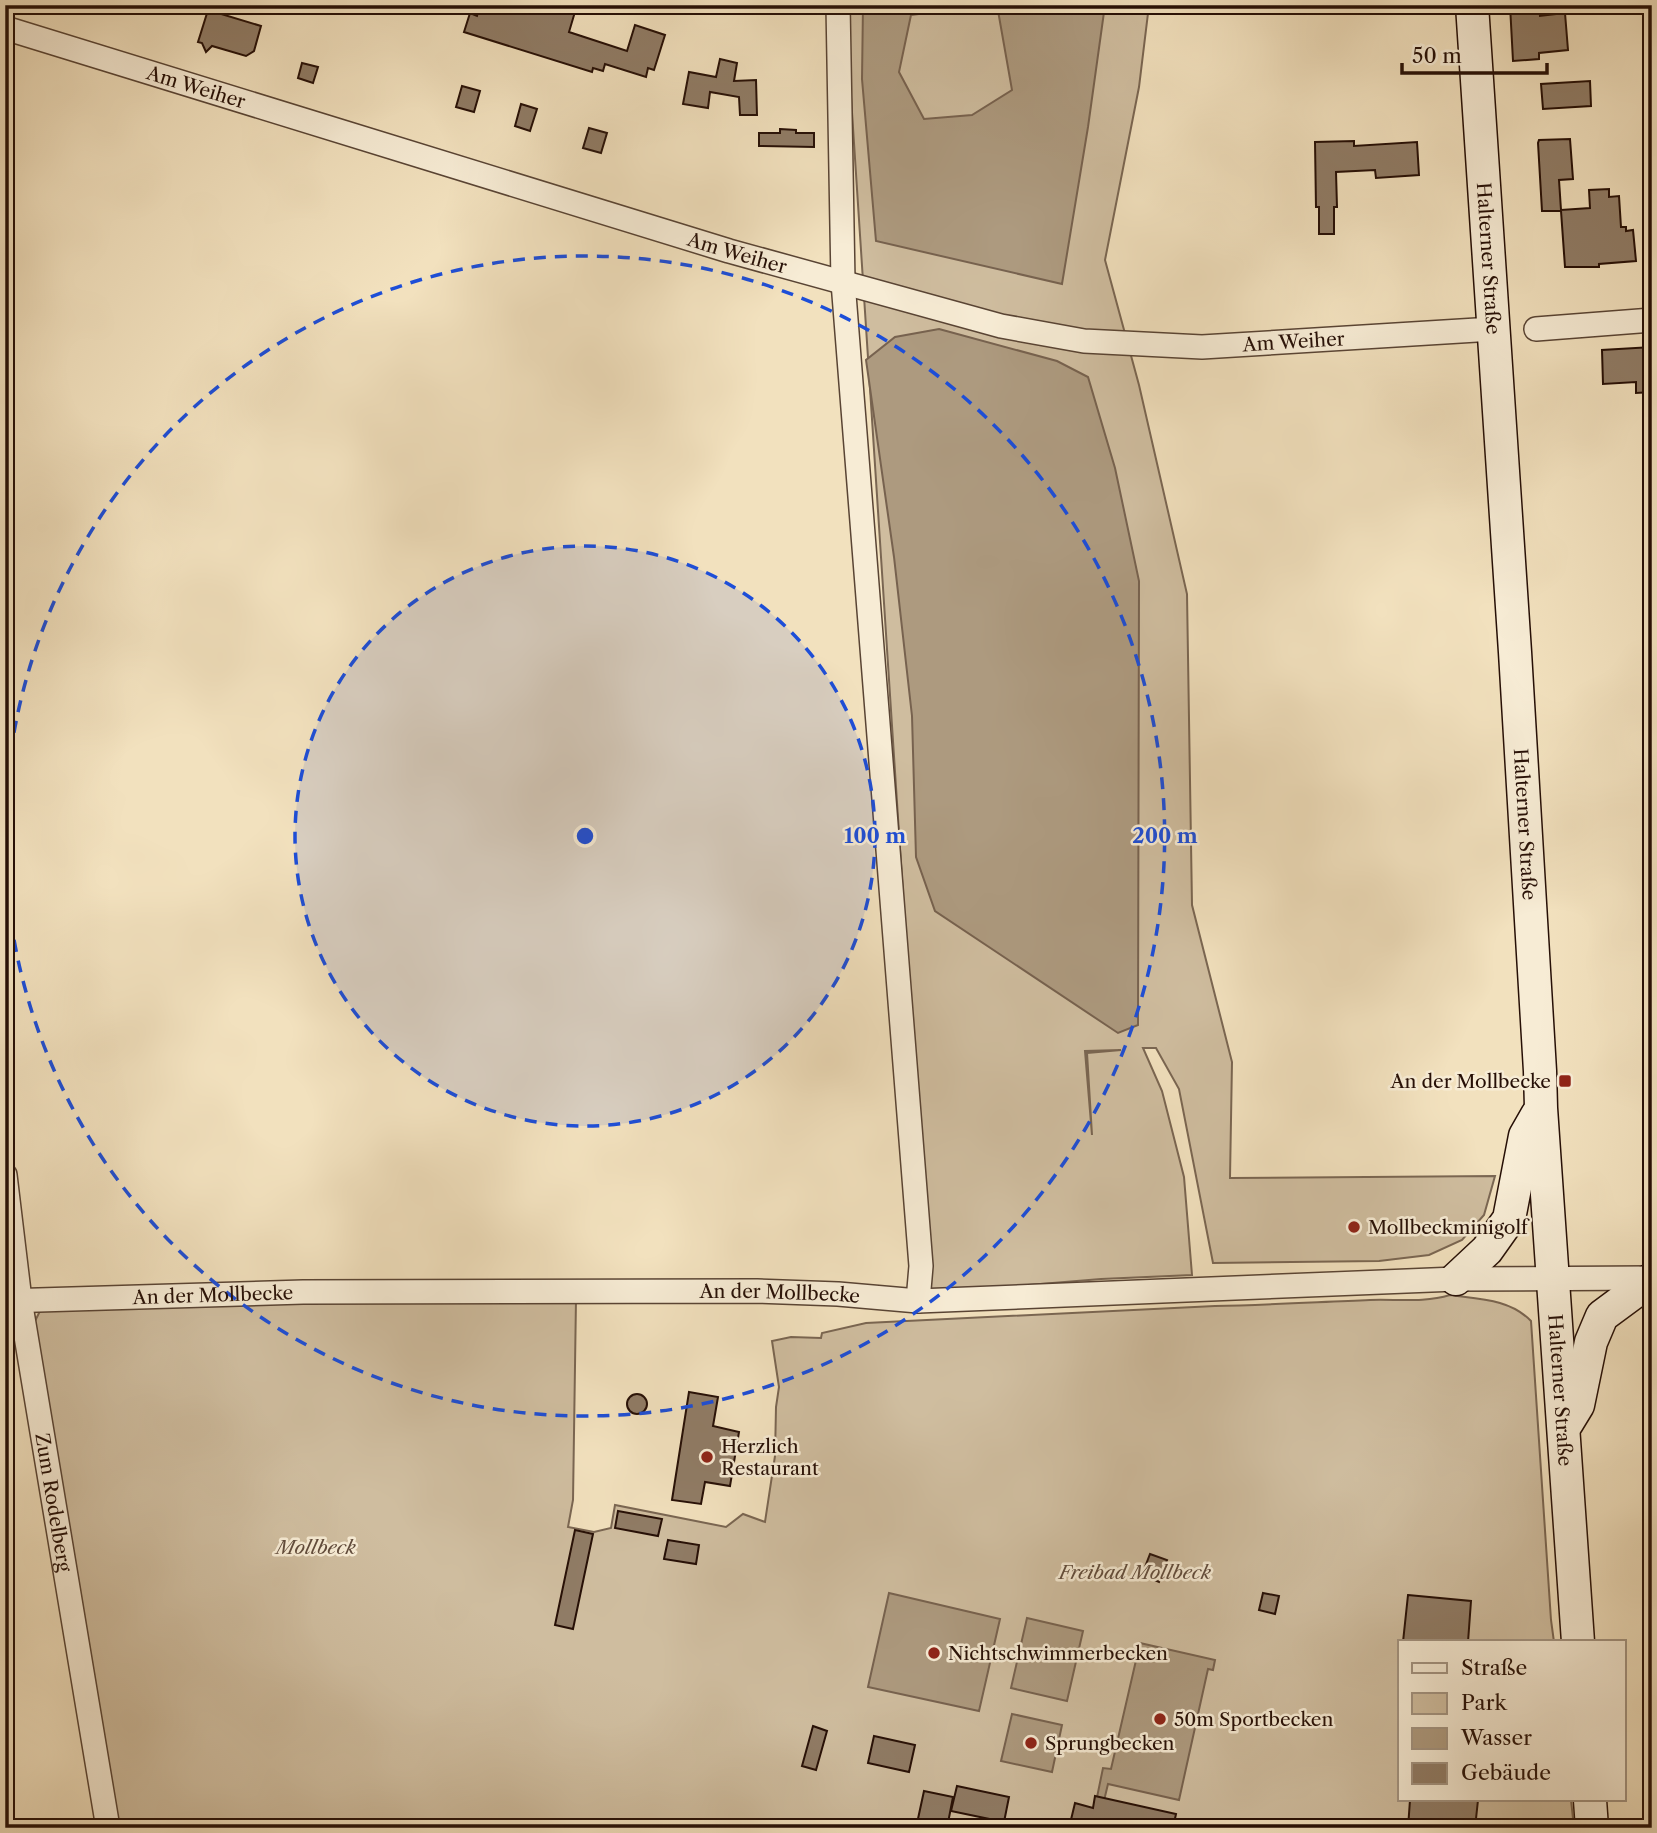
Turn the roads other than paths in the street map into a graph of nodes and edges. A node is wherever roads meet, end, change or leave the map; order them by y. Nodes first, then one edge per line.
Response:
1 (838, 5) edge
2 (1472, 5) edge
3 (5, 28) edge
4 (843, 282) junction
5 (1652, 320) edge
6 (1536, 329) dead end
7 (1481, 330) junction
8 (1541, 1108) junction
9 (5, 1175) edge
10 (1652, 1278) edge
11 (1455, 1279) junction
12 (1553, 1279) junction
13 (13, 1300) edge
14 (918, 1301) junction
15 (1564, 1427) junction
16 (1578, 1640) edge
17 (1590, 1801) edge
18 (108, 1828) edge
19 (1592, 1828) edge

1 - 4 street
2 - 7 main road, Halterner Straße
3 - 4 street, Am Weiher
4 - 7 street, Am Weiher
4 - 14 street
5 - 6 street
7 - 8 main road, Halterner Straße
8 - 11 main road
8 - 12 main road, Halterner Straße
9 - 13 street, Zum Rodelberg
10 - 12 street, An der Mollbecke
10 - 15 main road
11 - 12 street, An der Mollbecke
11 - 14 street, An der Mollbecke
12 - 15 main road, Halterner Straße
13 - 14 street, An der Mollbecke
13 - 18 street, Zum Rodelberg
15 - 16 main road, Halterner Straße
17 - 19 main road

